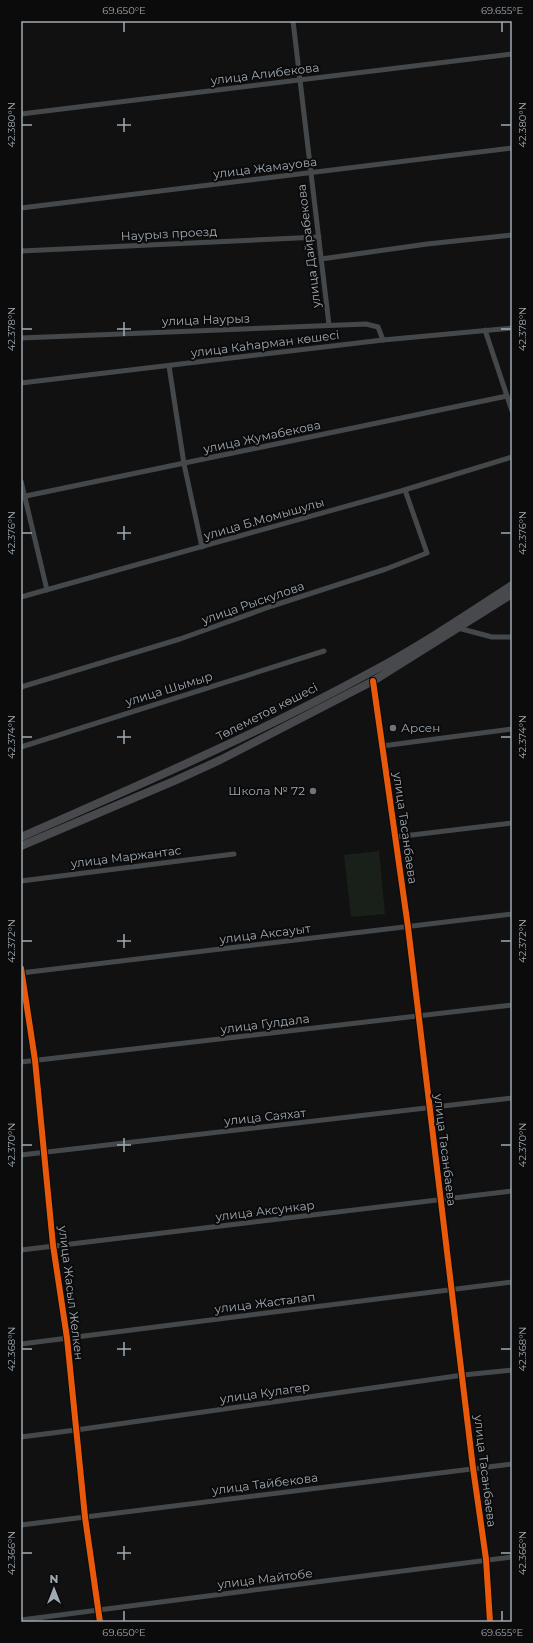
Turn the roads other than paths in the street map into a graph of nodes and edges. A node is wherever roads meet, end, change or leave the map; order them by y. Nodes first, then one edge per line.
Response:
1 (293, 21) edge
2 (512, 54) edge
3 (300, 80) junction
4 (21, 114) edge
5 (512, 148) edge
6 (311, 173) junction
7 (21, 208) edge
8 (512, 235) edge
9 (319, 237) junction
10 (21, 251) edge
11 (321, 259) junction
12 (329, 326) junction
13 (512, 328) edge
14 (485, 330) junction
15 (21, 338) edge
16 (382, 340) junction
17 (170, 366) junction
18 (21, 383) edge
19 (507, 396) junction
20 (512, 411) edge
21 (512, 457) edge
22 (184, 464) junction
23 (21, 481) edge
24 (405, 490) junction
25 (23, 497) edge
26 (202, 546) junction
27 (512, 584) edge
28 (47, 590) junction
29 (512, 594) edge
30 (21, 597) edge
31 (458, 628) junction
32 (512, 637) edge
33 (324, 651) dead end
34 (373, 681) junction
35 (21, 686) edge
36 (512, 729) edge
37 (382, 746) junction
38 (21, 747) edge
39 (512, 823) edge
40 (21, 837) edge
41 (395, 837) junction
42 (21, 846) edge
43 (234, 854) dead end
44 (21, 881) edge
45 (512, 914) edge
46 (408, 927) junction
47 (21, 971) edge
48 (512, 1005) edge
49 (418, 1016) junction
50 (34, 1060) junction
51 (21, 1062) edge
52 (512, 1098) edge
53 (429, 1108) junction
54 (43, 1152) junction
55 (21, 1155) edge
56 (512, 1191) edge
57 (441, 1200) junction
58 (53, 1245) junction
59 (21, 1250) edge
60 (512, 1282) edge
61 (452, 1289) junction
62 (67, 1338) junction
63 (21, 1344) edge
64 (512, 1370) edge
65 (463, 1376) junction
66 (76, 1430) junction
67 (21, 1436) edge
68 (512, 1464) edge
69 (473, 1468) junction
70 (86, 1518) junction
71 (21, 1525) edge
72 (512, 1557) edge
73 (486, 1559) junction
74 (98, 1611) junction
75 (21, 1620) edge
76 (100, 1622) edge
77 (490, 1622) edge

1 - 3 street, улица Дайрабекова
2 - 3 street, улица Алибекова
3 - 4 street, улица Алибекова
3 - 6 street, улица Дайрабекова
5 - 6 street, улица Жамауова
6 - 7 street, улица Жамауова
6 - 9 street, улица Дайрабекова
8 - 11 street
9 - 10 street, Наурыз проезд
9 - 11 street, улица Дайрабекова
11 - 12 street, улица Дайрабекова
12 - 15 street, улица Наурыз
12 - 16 street, улица Наурыз
13 - 14 street, улица Каһарман көшесі
14 - 16 street, улица Каһарман көшесі
14 - 19 street
16 - 17 street, улица Каһарман көшесі
17 - 18 street, улица Каһарман көшесі
17 - 22 street
19 - 20 street
19 - 22 street, улица Жумабекова
21 - 24 street, улица Б.Момышулы
22 - 25 street, улица Жумабекова
22 - 26 street
23 - 25 street
24 - 26 street, улица Б.Момышулы
24 - 35 street, улица Рыскулова
25 - 28 street
26 - 28 street, улица Б.Момышулы
27 - 40 main road, Төлеметов көшесі
28 - 30 street, улица Б.Момышулы
29 - 31 main road, Төлеметов көшесі
31 - 32 street
31 - 34 main road, Төлеметов көшесі
33 - 38 street, улица Шымыр
34 - 37 street, улица Тасанбаева
34 - 42 main road, Төлеметов көшесі
36 - 37 street
37 - 41 street, улица Тасанбаева
39 - 41 street
41 - 46 street, улица Тасанбаева
43 - 44 street, улица Маржантас
45 - 46 street, улица Аксауыт
46 - 47 street, улица Аксауыт
46 - 49 street, улица Тасанбаева
47 - 50 street, улица Жасыл Желкен
48 - 49 street, улица Гулдала
49 - 50 street, улица Гулдала
49 - 53 street, улица Тасанбаева
50 - 51 street, улица Гулдала
50 - 54 street, улица Жасыл Желкен
52 - 53 street, улица Саяхат
53 - 54 street, улица Саяхат
53 - 57 street, улица Тасанбаева
54 - 55 street, улица Саяхат
54 - 58 street, улица Жасыл Желкен
56 - 57 street, улица Аксункар
57 - 58 street, улица Аксункар
57 - 61 street, улица Тасанбаева
58 - 59 street, улица Аксункар
58 - 62 street, улица Жасыл Желкен
60 - 61 street, улица Жасталап
61 - 62 street, улица Жасталап
61 - 65 street, улица Тасанбаева
62 - 63 street, улица Жасталап
62 - 66 street, улица Жасыл Желкен
64 - 65 street, улица Кулагер
65 - 66 street, улица Кулагер
65 - 69 street, улица Тасанбаева
66 - 67 street, улица Кулагер
66 - 70 street, улица Жасыл Желкен
68 - 69 street, улица Тайбекова
69 - 70 street, улица Тайбекова
69 - 73 street, улица Тасанбаева
70 - 71 street, улица Тайбекова
70 - 74 street, улица Жасыл Желкен
72 - 73 street, улица Майтобе
73 - 74 street, улица Майтобе
73 - 77 street, улица Тасанбаева
74 - 75 street, улица Майтобе
74 - 76 street, улица Жасыл Желкен

